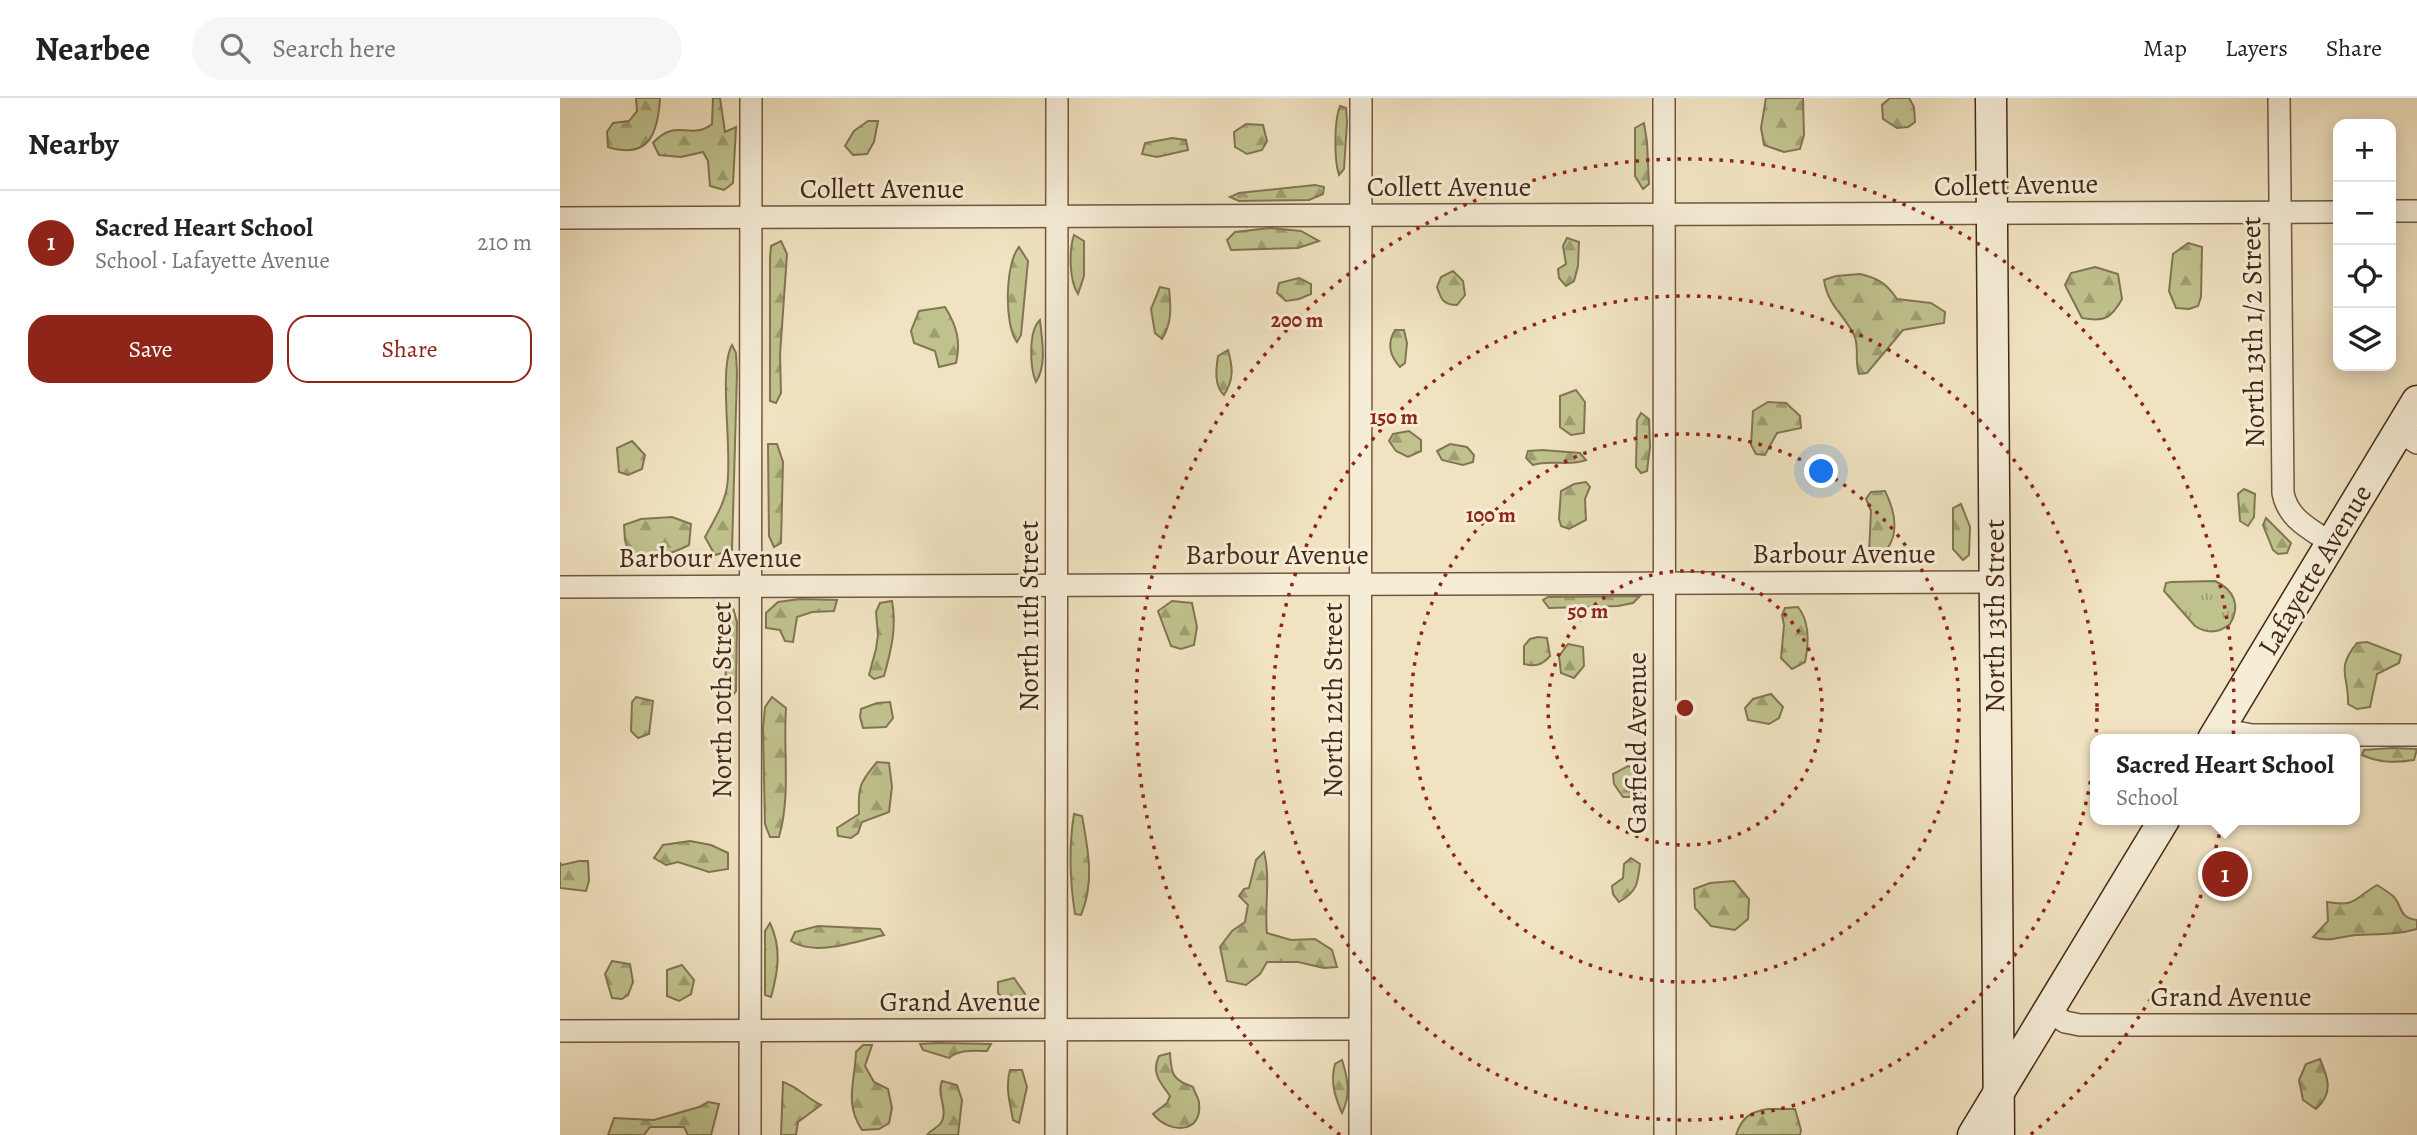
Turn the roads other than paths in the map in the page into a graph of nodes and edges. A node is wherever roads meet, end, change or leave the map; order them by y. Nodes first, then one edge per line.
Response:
1 (751, 98) edge
2 (1058, 98) edge
3 (1361, 98) edge
4 (1664, 98) edge
5 (1991, 98) edge
6 (2279, 98) edge
7 (2396, 211) edge
8 (2417, 211) edge
9 (2280, 212) junction
10 (2333, 212) edge
11 (1992, 214) junction
12 (1665, 215) junction
13 (1361, 216) junction
14 (751, 217) junction
15 (1058, 217) junction
16 (560, 218) edge
17 (2417, 401) edge
18 (2408, 437) edge
19 (2331, 544) junction
20 (1665, 582) junction
21 (1995, 582) junction
22 (1361, 583) junction
23 (1057, 585) junction
24 (750, 586) junction
25 (560, 587) edge
26 (2218, 731) edge
27 (2247, 734) edge
28 (2360, 735) edge
29 (2417, 735) edge
30 (2161, 825) edge
31 (2048, 1011) junction
32 (2417, 1025) edge
33 (1360, 1029) junction
34 (1056, 1030) junction
35 (560, 1031) edge
36 (750, 1031) junction
37 (1998, 1093) junction
38 (750, 1135) edge
39 (1056, 1135) edge
40 (1360, 1135) edge
41 (1665, 1135) edge
42 (1973, 1135) edge
43 (1999, 1135) edge

1 - 14 street, North 10th Street
2 - 15 street, North 11th Street
3 - 13 street, North 12th Street
4 - 12 street, Garfield Avenue
5 - 11 street, North 13th Street
6 - 9 street, North 13th 1/2 Street
7 - 8 street
9 - 10 street, Collett Avenue
9 - 11 street, Collett Avenue
9 - 19 street, North 13th 1/2 Street
11 - 12 street, Collett Avenue
11 - 21 street, North 13th Street
12 - 13 street, Collett Avenue
12 - 20 street, Garfield Avenue
13 - 15 street, Collett Avenue
13 - 22 street, North 12th Street
14 - 15 street, Collett Avenue
14 - 16 street, Collett Avenue
14 - 24 street, North 10th Street
15 - 23 street, North 11th Street
17 - 18 street, Lafayette Avenue
18 - 19 street, Lafayette Avenue
19 - 26 street, Lafayette Avenue
20 - 21 street, Barbour Avenue
20 - 22 street, Barbour Avenue
20 - 41 street, Garfield Avenue
21 - 37 street, North 13th Street
22 - 23 street, Barbour Avenue
22 - 33 street, North 12th Street
23 - 24 street, Barbour Avenue
23 - 34 street, North 11th Street
24 - 25 street, Barbour Avenue
24 - 36 street, North 10th Street
26 - 27 street
28 - 29 street
30 - 31 street
31 - 32 street, Grand Avenue
31 - 37 street
33 - 34 street, Grand Avenue
33 - 40 street, North 12th Street
34 - 36 street, Grand Avenue
34 - 39 street, North 11th Street
35 - 36 street, Grand Avenue
36 - 38 street, North 10th Street
37 - 42 street
37 - 43 street, North 13th Street

